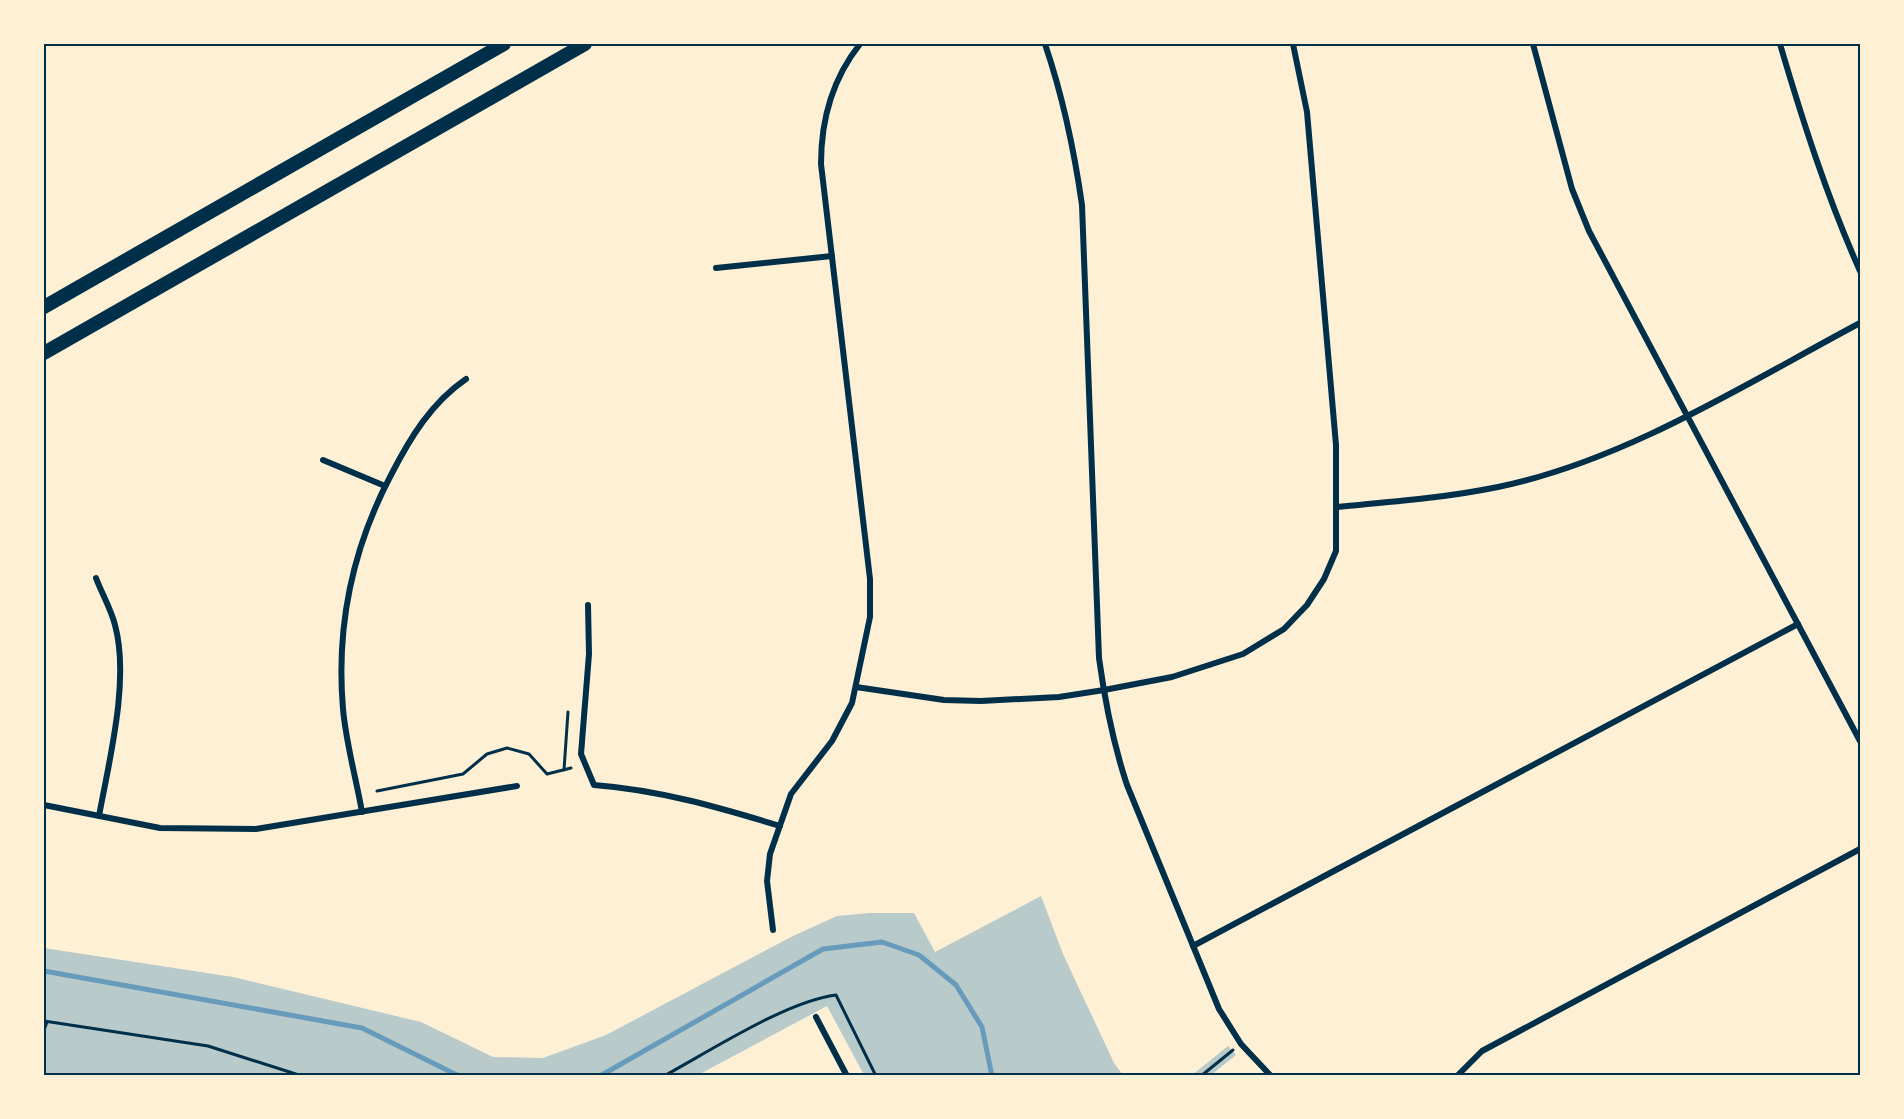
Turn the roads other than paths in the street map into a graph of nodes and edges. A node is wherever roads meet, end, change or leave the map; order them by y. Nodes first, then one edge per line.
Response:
1 (504, 44) edge
2 (585, 44) edge
3 (860, 44) edge
4 (1045, 44) edge
5 (1293, 44) edge
6 (1533, 44) edge
7 (1780, 44) edge
8 (832, 256) junction
9 (716, 268) dead end
10 (1860, 271) edge
11 (44, 307) edge
12 (1860, 323) edge
13 (44, 353) edge
14 (466, 380) dead end
15 (1687, 415) junction
16 (323, 460) dead end
17 (385, 486) junction
18 (1336, 507) junction
19 (96, 578) dead end
20 (588, 605) dead end
21 (1798, 624) junction
22 (856, 687) junction
23 (1104, 690) junction
24 (1860, 741) edge
25 (518, 786) dead end
26 (44, 805) edge
27 (362, 812) junction
28 (99, 816) junction
29 (780, 826) junction
30 (1860, 849) edge
31 (774, 930) dead end
32 (1193, 946) junction
33 (816, 1017) dead end
34 (847, 1076) edge
35 (1272, 1076) edge
36 (1457, 1076) edge

1 - 11 highway
2 - 13 highway
3 - 8 street
4 - 23 street
5 - 18 street
6 - 15 street
7 - 10 street
8 - 9 street
8 - 22 street
12 - 15 street
14 - 17 street
15 - 18 street
15 - 21 street
16 - 17 street
17 - 27 street
18 - 23 street
19 - 28 street
20 - 29 street
21 - 24 street
21 - 32 street
22 - 23 street
22 - 29 street
23 - 32 street
25 - 27 street
26 - 28 street
27 - 28 street
29 - 31 street
30 - 36 street
32 - 35 street
33 - 34 street

